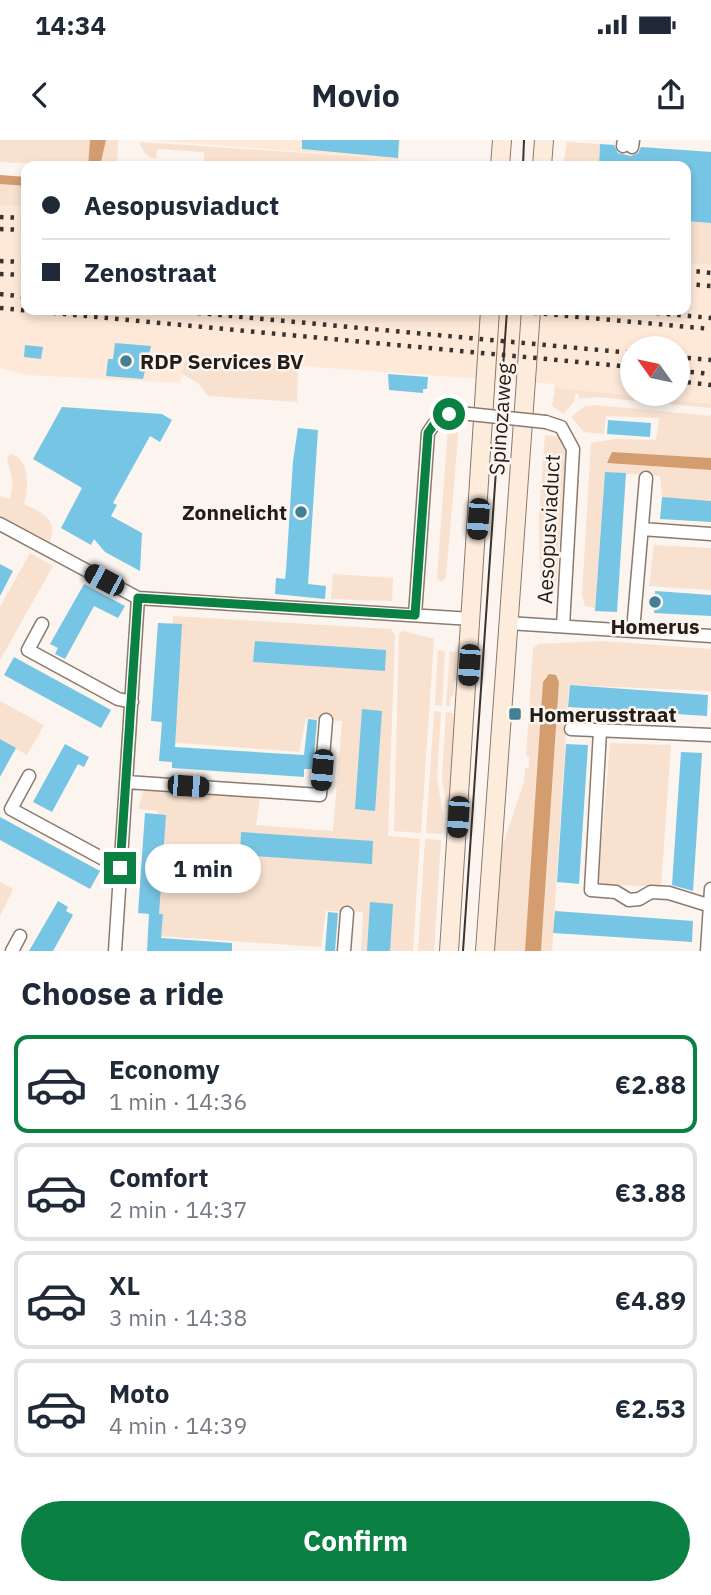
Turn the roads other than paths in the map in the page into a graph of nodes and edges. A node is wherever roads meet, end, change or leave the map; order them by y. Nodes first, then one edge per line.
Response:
1 (502, 140) edge
2 (544, 140) edge
3 (500, 161) edge
4 (542, 161) edge
5 (491, 315) edge
6 (531, 315) edge
7 (646, 478) dead end
8 (0, 524) edge
9 (642, 529) junction
10 (711, 534) edge
11 (138, 598) junction
12 (415, 615) junction
13 (472, 619) junction
14 (507, 623) junction
15 (42, 624) dead end
16 (563, 626) junction
17 (633, 631) junction
18 (711, 636) edge
19 (132, 702) junction
20 (326, 720) dead end
21 (570, 729) dead end
22 (600, 730) junction
23 (711, 735) edge
24 (29, 776) dead end
25 (125, 782) junction
26 (120, 868) junction
27 (711, 889) edge
28 (710, 906) edge
29 (347, 913) dead end
30 (20, 936) dead end
31 (12, 951) edge
32 (115, 951) edge
33 (344, 951) edge
34 (449, 951) edge
35 (485, 951) edge
36 (707, 951) edge

1 - 3 main road
2 - 4 main road
5 - 13 main road, Spinozaweg
6 - 14 main road, Spinozaweg
7 - 9 street
8 - 11 street
9 - 10 street
9 - 17 street
11 - 12 street
11 - 19 street
12 - 13 street
12 - 16 street, Aesopusviaduct, bridge
13 - 34 main road, Spinozaweg
14 - 16 street
14 - 35 main road, Spinozaweg
15 - 19 street
16 - 17 street
17 - 18 street
19 - 25 street
20 - 25 street
21 - 22 street
22 - 23 street
22 - 28 street
24 - 26 street
25 - 26 street
26 - 32 street
27 - 28 street
28 - 36 street
29 - 33 street
30 - 31 street

